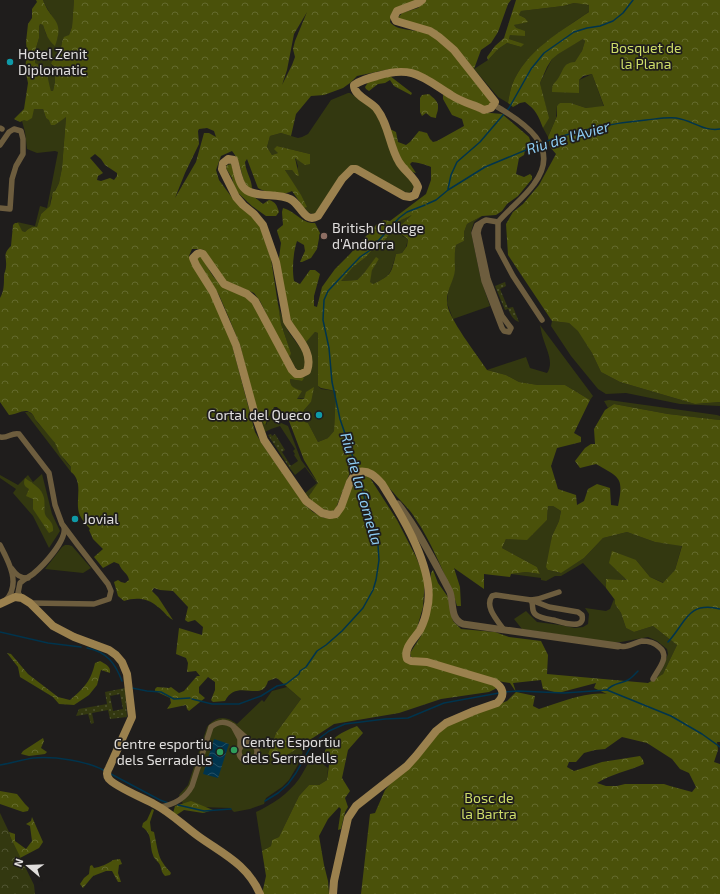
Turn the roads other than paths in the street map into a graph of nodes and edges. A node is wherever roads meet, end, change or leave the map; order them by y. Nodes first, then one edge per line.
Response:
1 (422, 0) edge
2 (494, 105) junction
3 (0, 145) edge
4 (0, 208) edge
5 (482, 222) junction
6 (498, 222) junction
7 (542, 320) dead end
8 (0, 437) edge
9 (392, 500) junction
10 (64, 527) junction
11 (76, 544) junction
12 (0, 545) edge
13 (56, 548) junction
14 (10, 567) junction
15 (28, 578) junction
16 (13, 589) junction
17 (559, 592) dead end
18 (22, 598) junction
19 (531, 600) junction
20 (2, 602) edge
21 (30, 603) junction
22 (504, 630) junction
23 (618, 646) joint
24 (653, 679) dead end
25 (233, 726) junction
26 (254, 744) junction
27 (239, 750) junction
28 (159, 807) junction
29 (260, 894) edge
30 (333, 894) edge

1 - 2 main road
2 - 6 street
2 - 9 main road
3 - 4 street
5 - 5 street
5 - 6 street
6 - 7 street
8 - 10 street
9 - 22 street
9 - 30 main road
10 - 11 street
10 - 13 street
11 - 13 street
11 - 21 street
12 - 14 street
13 - 15 street
14 - 15 street
14 - 16 street
15 - 16 street
15 - 18 street
16 - 20 street
17 - 19 street
18 - 20 main road
18 - 21 main road
19 - 19 street
19 - 22 street
21 - 28 main road
22 - 23 street
23 - 24 street
25 - 26 street
25 - 27 street
25 - 28 street
26 - 27 street
26 - 27 street
28 - 29 main road

